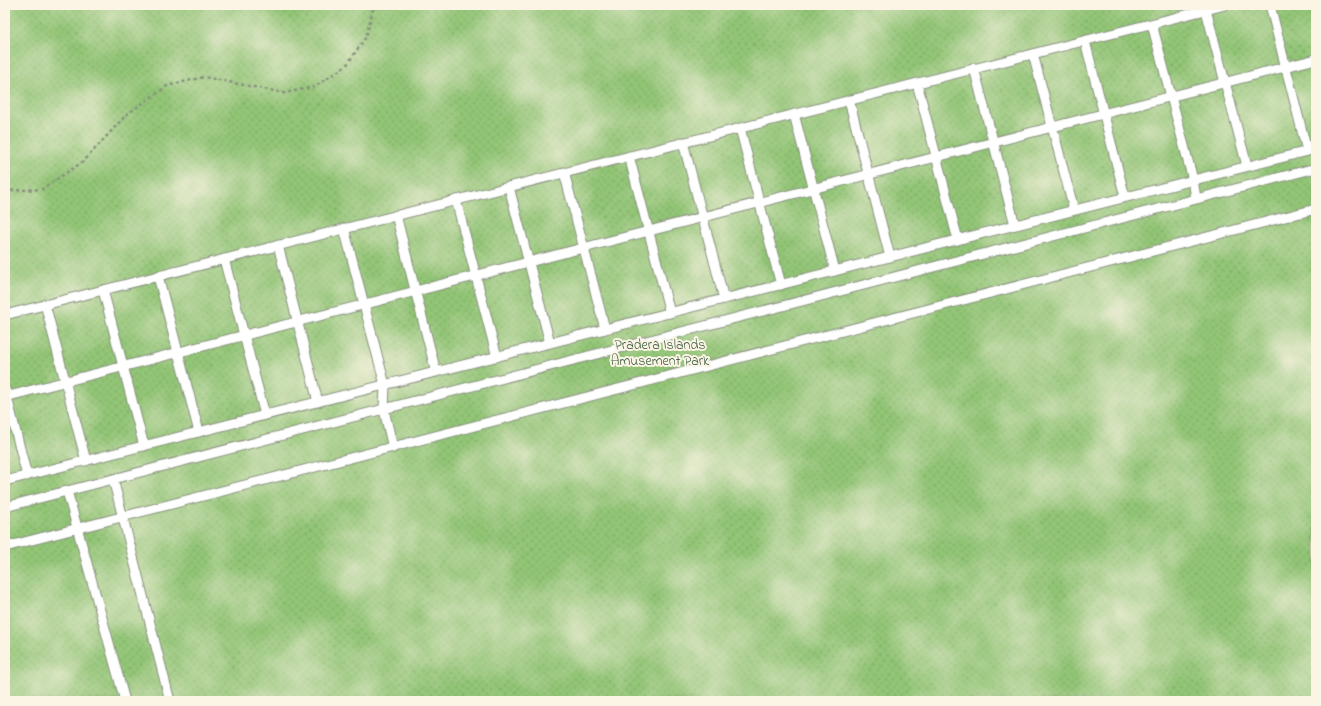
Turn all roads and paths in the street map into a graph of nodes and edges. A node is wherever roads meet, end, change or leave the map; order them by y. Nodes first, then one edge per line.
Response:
1 (374, 5) edge
2 (1225, 5) edge
3 (1270, 5) edge
4 (1206, 10) junction
5 (1152, 24) junction
6 (1085, 40) junction
7 (1033, 54) junction
8 (1316, 59) edge
9 (1286, 67) junction
10 (974, 68) junction
11 (1225, 82) junction
12 (917, 83) junction
13 (1171, 96) junction
14 (849, 100) junction
15 (794, 114) junction
16 (1104, 114) junction
17 (1052, 127) junction
18 (740, 128) junction
19 (683, 142) junction
20 (993, 142) junction
21 (1312, 150) edge
22 (629, 156) junction
23 (936, 157) junction
24 (1247, 166) junction
25 (1316, 168) edge
26 (564, 172) junction
27 (868, 174) junction
28 (1193, 180) junction
29 (509, 187) junction
30 (814, 188) junction
31 (5, 191) edge
32 (1125, 197) junction
33 (1196, 198) junction
34 (456, 200) junction
35 (759, 202) junction
36 (1316, 209) edge
37 (1074, 210) junction
38 (396, 215) junction
39 (703, 217) junction
40 (1015, 225) junction
41 (344, 228) junction
42 (648, 231) junction
43 (958, 240) junction
44 (278, 246) junction
45 (584, 248) junction
46 (890, 257) junction
47 (224, 259) junction
48 (528, 262) junction
49 (835, 271) junction
50 (475, 275) junction
51 (158, 276) junction
52 (781, 285) junction
53 (103, 290) junction
54 (415, 291) junction
55 (724, 299) junction
56 (45, 304) junction
57 (364, 304) junction
58 (670, 313) junction
59 (5, 314) edge
60 (297, 321) junction
61 (605, 329) junction
62 (244, 335) junction
63 (550, 343) junction
64 (178, 352) junction
65 (497, 357) junction
66 (123, 366) junction
67 (436, 372) junction
68 (65, 381) junction
69 (385, 385) junction
70 (6, 394) edge
71 (318, 402) junction
72 (384, 410) junction
73 (265, 415) junction
74 (199, 432) junction
75 (144, 446) junction
76 (393, 448) junction
77 (86, 461) junction
78 (27, 476) junction
79 (113, 479) junction
80 (5, 481) edge
81 (67, 491) junction
82 (5, 507) edge
83 (123, 517) junction
84 (78, 529) junction
85 (5, 547) edge
86 (125, 701) edge
87 (170, 701) edge

1 - 31 path
2 - 4 lane
3 - 9 lane
4 - 5 lane
4 - 11 lane
5 - 6 lane
5 - 13 lane
6 - 7 lane
6 - 16 lane
7 - 10 lane
7 - 17 lane
8 - 9 lane
9 - 11 lane
9 - 21 lane
10 - 12 lane
10 - 20 lane
11 - 13 lane
11 - 24 lane
12 - 14 lane
12 - 23 lane
13 - 16 lane
13 - 28 lane
14 - 15 lane
14 - 27 lane
15 - 18 lane
15 - 30 lane
16 - 17 lane
16 - 32 lane
17 - 20 lane
17 - 37 lane
18 - 19 lane
18 - 35 lane
19 - 22 lane
19 - 39 lane
20 - 23 lane
20 - 40 lane
21 - 24 lane
22 - 26 lane
22 - 42 lane
23 - 27 lane
23 - 43 lane
24 - 28 lane
25 - 33 lane
26 - 29 lane
26 - 45 lane
27 - 30 lane
27 - 46 lane
28 - 32 lane
28 - 33 lane
29 - 34 lane
29 - 48 lane
30 - 35 lane
30 - 49 lane
32 - 37 lane
33 - 72 lane
34 - 38 lane
34 - 50 lane
35 - 39 lane
35 - 52 lane
36 - 76 lane
37 - 40 lane
38 - 41 lane
38 - 54 lane
39 - 42 lane
39 - 55 lane
40 - 43 lane
41 - 44 lane
41 - 57 lane
42 - 45 lane
42 - 58 lane
43 - 46 lane
44 - 47 lane
44 - 60 lane
45 - 48 lane
45 - 61 lane
46 - 49 lane
47 - 51 lane
47 - 62 lane
48 - 50 lane
48 - 63 lane
49 - 52 lane
50 - 54 lane
50 - 65 lane
51 - 53 lane
51 - 64 lane
52 - 55 lane
53 - 56 lane
53 - 66 lane
54 - 57 lane
54 - 67 lane
55 - 58 lane
56 - 59 lane
56 - 68 lane
57 - 60 lane
57 - 69 lane
58 - 61 lane
60 - 62 lane
60 - 71 lane
61 - 63 lane
62 - 64 lane
62 - 73 lane
63 - 65 lane
64 - 66 lane
64 - 74 lane
65 - 67 lane
66 - 68 lane
66 - 75 lane
67 - 69 lane
68 - 70 lane
68 - 77 lane
69 - 71 lane
69 - 72 lane
70 - 78 lane
71 - 73 lane
72 - 76 lane
72 - 79 lane
73 - 74 lane
74 - 75 lane
75 - 77 lane
76 - 83 lane
77 - 78 lane
78 - 80 lane
79 - 81 lane
79 - 83 lane
81 - 82 lane
81 - 84 lane
83 - 84 lane
83 - 87 lane
84 - 85 lane
84 - 86 lane

